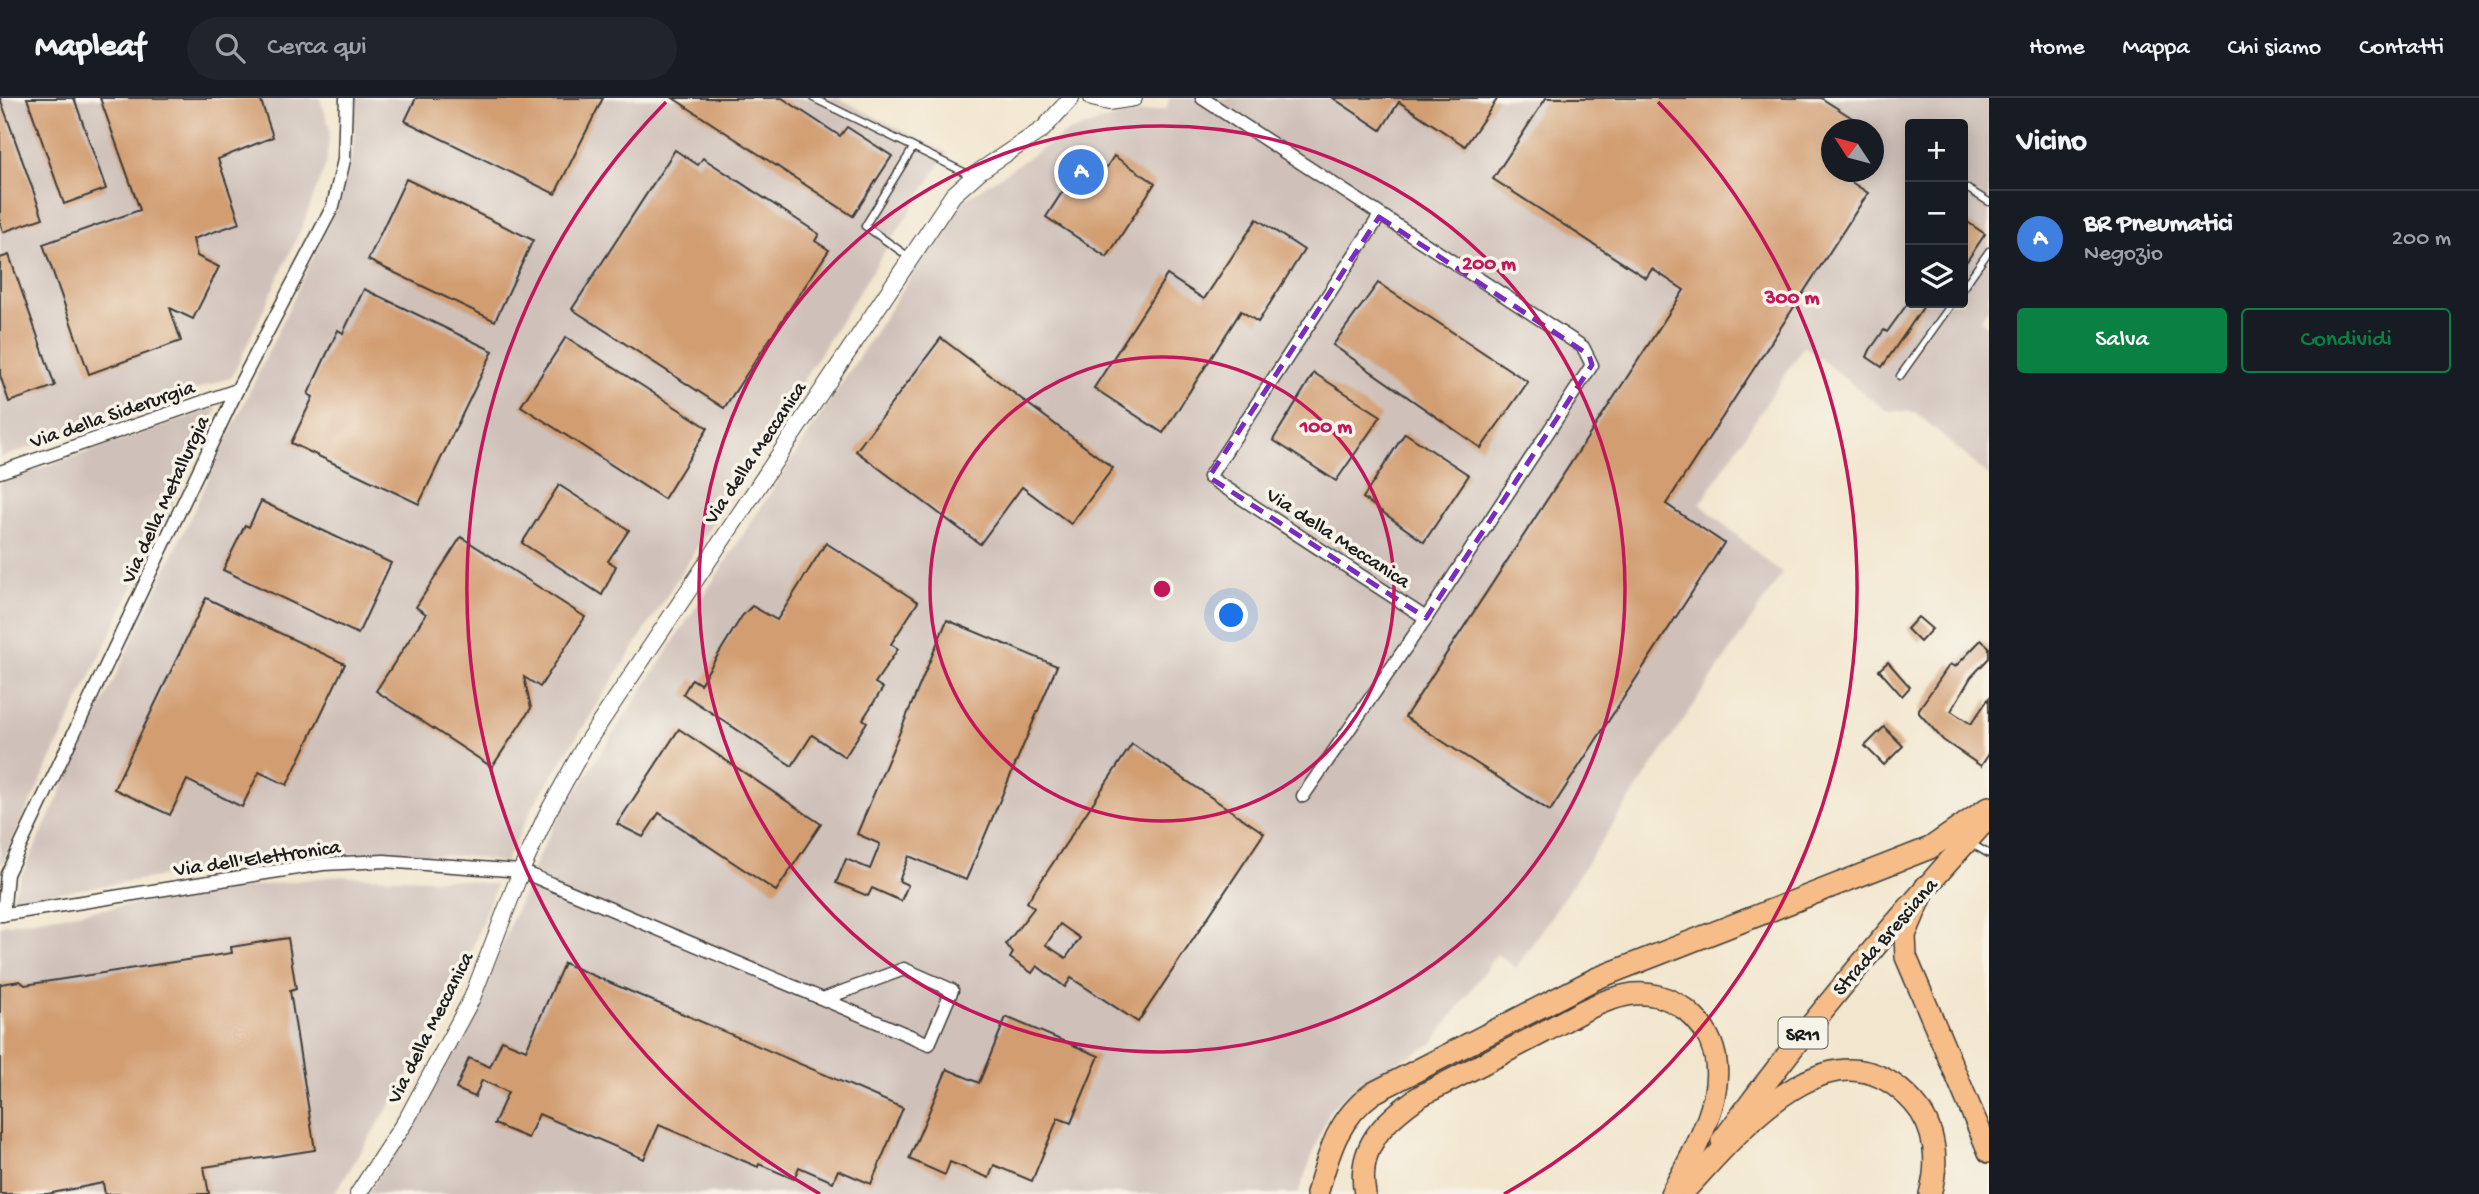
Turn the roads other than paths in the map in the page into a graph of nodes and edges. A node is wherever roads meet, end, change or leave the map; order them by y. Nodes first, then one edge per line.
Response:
1 (346, 98) edge
2 (813, 98) edge
3 (1071, 98) edge
4 (1092, 98) edge
5 (1133, 98) edge
6 (1202, 98) edge
7 (914, 148) junction
8 (973, 176) junction
9 (1968, 189) edge
10 (1989, 202) edge
11 (1380, 217) junction
12 (1989, 251) edge
13 (909, 257) junction
14 (1968, 280) edge
15 (1948, 308) edge
16 (1900, 376) dead end
17 (237, 390) junction
18 (0, 472) edge
19 (1426, 618) junction
20 (1303, 796) dead end
21 (1989, 807) edge
22 (1989, 817) edge
23 (1967, 842) junction
24 (1989, 855) edge
25 (521, 871) junction
26 (1926, 886) junction
27 (2, 915) edge
28 (823, 999) junction
29 (1989, 1152) edge
30 (1681, 1187) edge
31 (358, 1194) edge
32 (1317, 1194) edge
33 (1364, 1194) edge
34 (1930, 1194) edge

1 - 17 street, Via della Metallurgia
2 - 7 lane
3 - 8 street, Via della Meccanica
4 - 5 street
6 - 11 street
7 - 8 lane
7 - 13 lane
8 - 13 street, Via della Meccanica
9 - 10 lane
11 - 19 street
11 - 19 street, Via della Meccanica
12 - 14 lane
13 - 25 street, Via della Meccanica
15 - 16 lane
17 - 18 street, Via della Siderurgia
17 - 27 street, Via della Metallurgia
19 - 20 street
21 - 32 main road
22 - 23 main road, Strada Bresciana / SR11
23 - 24 lane
23 - 26 main road, Strada Bresciana / SR11
25 - 27 street, Via dell'Elettronica
25 - 28 street
25 - 31 street, Via della Meccanica
26 - 29 main road
26 - 30 main road, Strada Bresciana / SR11
28 - 28 street
30 - 33 main road
30 - 34 main road

